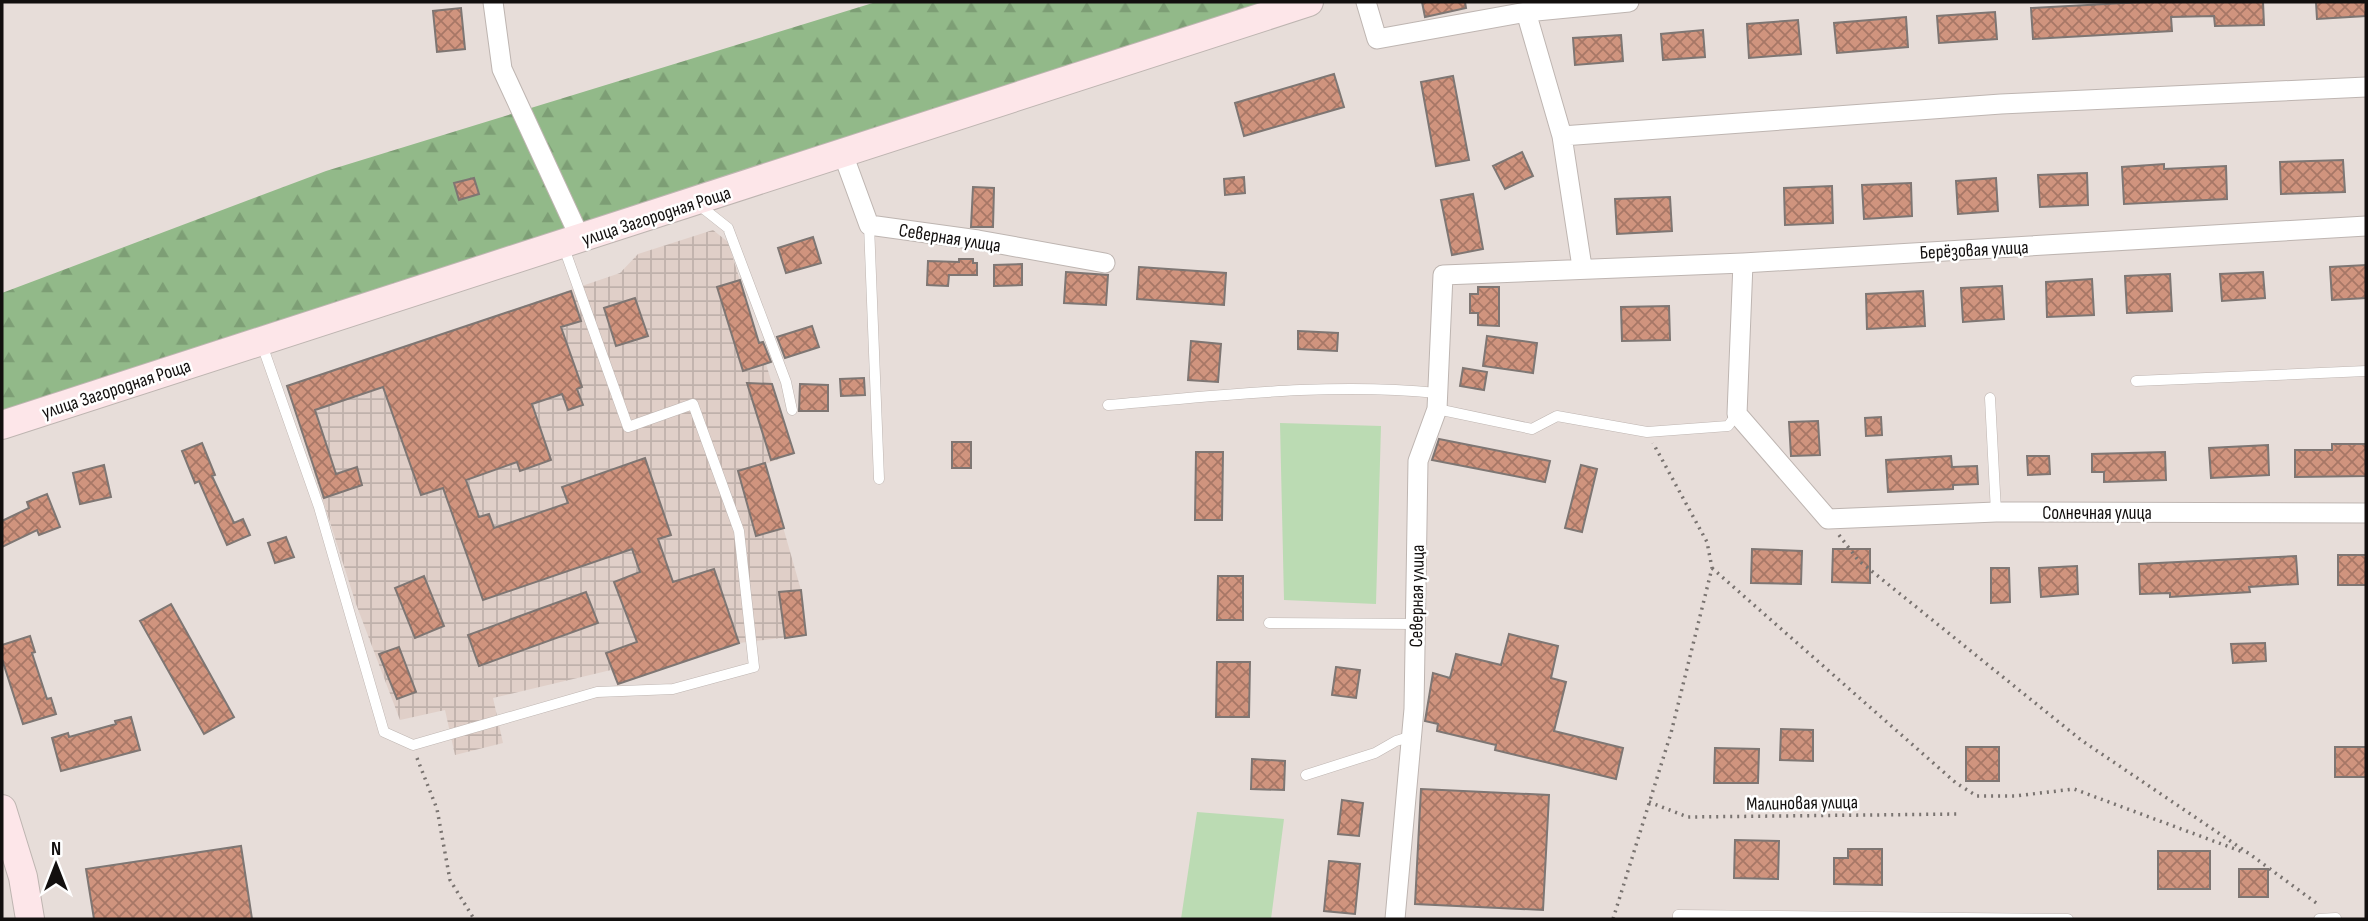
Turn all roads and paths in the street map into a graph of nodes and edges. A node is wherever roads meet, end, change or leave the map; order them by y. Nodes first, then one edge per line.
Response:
1 (493, 2) edge
2 (1309, 2) edge
3 (1366, 2) edge
4 (1629, 2) edge
5 (1525, 12) junction
6 (2366, 87) edge
7 (1562, 136) junction
8 (843, 154) junction
9 (695, 202) junction
10 (869, 225) junction
11 (2366, 226) edge
12 (572, 242) junction
13 (1105, 263) dead end
14 (1743, 263) junction
15 (1582, 267) junction
16 (1443, 275) joint
17 (261, 342) junction
18 (2366, 371) edge
19 (2136, 381) dead end
20 (1990, 398) dead end
21 (1437, 401) junction
22 (1108, 405) dead end
23 (792, 410) dead end
24 (1737, 414) junction
25 (2, 425) edge
26 (1647, 432) junction
27 (879, 479) dead end
28 (1996, 512) junction
29 (2366, 513) edge
30 (1828, 519) junction
31 (1712, 568) junction
32 (1269, 623) dead end
33 (1415, 624) junction
34 (1412, 736) junction
35 (413, 745) junction
36 (1306, 775) dead end
37 (1649, 802) junction
38 (2, 809) edge
39 (1959, 814) dead end
40 (2251, 855) junction
41 (2336, 918) edge
42 (30, 919) edge
43 (474, 919) edge
44 (1395, 919) edge
45 (1613, 919) edge
46 (1678, 919) edge
47 (2002, 919) edge
48 (2068, 919) edge
49 (2319, 919) edge

1 - 12 street
2 - 8 street, улица Загородная Роща
3 - 5 street
4 - 5 street
5 - 7 street
6 - 7 street
7 - 15 street
8 - 9 street, улица Загородная Роща
8 - 10 street
9 - 12 street, улица Загородная Роща
9 - 23 lane
10 - 13 street, Северная улица
10 - 27 lane
11 - 14 street, Берёзовая улица
12 - 17 street, улица Загородная Роща
12 - 35 lane
14 - 15 street, Берёзовая улица
14 - 24 street
15 - 16 street, Берёзовая улица
16 - 21 street, Северная улица
17 - 25 street, улица Загородная Роща
17 - 35 lane
18 - 19 lane
20 - 28 lane
21 - 22 lane
21 - 26 lane
21 - 33 street, Северная улица
24 - 26 lane
24 - 30 street
26 - 31 path
28 - 29 street, Солнечная улица
28 - 30 street, Солнечная улица
30 - 40 path
31 - 37 path
31 - 40 path
32 - 33 lane
33 - 34 street, Северная улица
34 - 36 lane
34 - 44 street, Северная улица
35 - 43 path
37 - 39 path, Малиновая улица
37 - 45 path
38 - 42 street
40 - 41 path
41 - 49 lane
46 - 47 lane
47 - 48 lane

